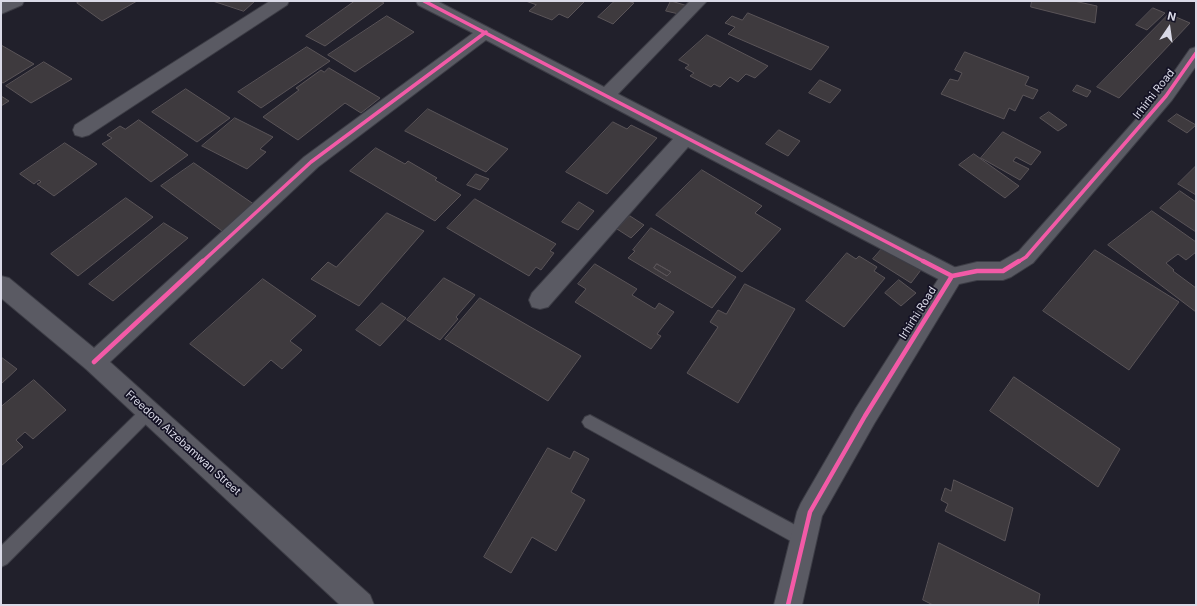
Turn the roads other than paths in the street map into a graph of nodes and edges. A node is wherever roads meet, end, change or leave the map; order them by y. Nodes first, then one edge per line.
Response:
1 (16, 1) edge
2 (281, 1) edge
3 (424, 1) edge
4 (699, 1) edge
5 (1, 9) edge
6 (486, 32) junction
7 (1196, 53) edge
8 (606, 95) junction
9 (82, 130) dead end
10 (686, 137) junction
11 (952, 276) junction
12 (1, 285) edge
13 (540, 300) dead end
14 (94, 362) junction
15 (148, 412) junction
16 (590, 422) dead end
17 (804, 539) junction
18 (1, 558) edge
19 (360, 605) edge
20 (788, 605) edge

1 - 5 street
2 - 9 street
3 - 6 street
4 - 8 street
6 - 8 street
6 - 14 street
7 - 11 street, Irhirhi Road
8 - 10 street
10 - 11 street
10 - 13 street
11 - 17 street, Irhirhi Road
12 - 14 street, Freedom Aizebamwan Street
14 - 15 street, Freedom Aizebamwan Street
15 - 18 lane
15 - 19 street, Freedom Aizebamwan Street
16 - 17 lane
17 - 20 street, Irhirhi Road

